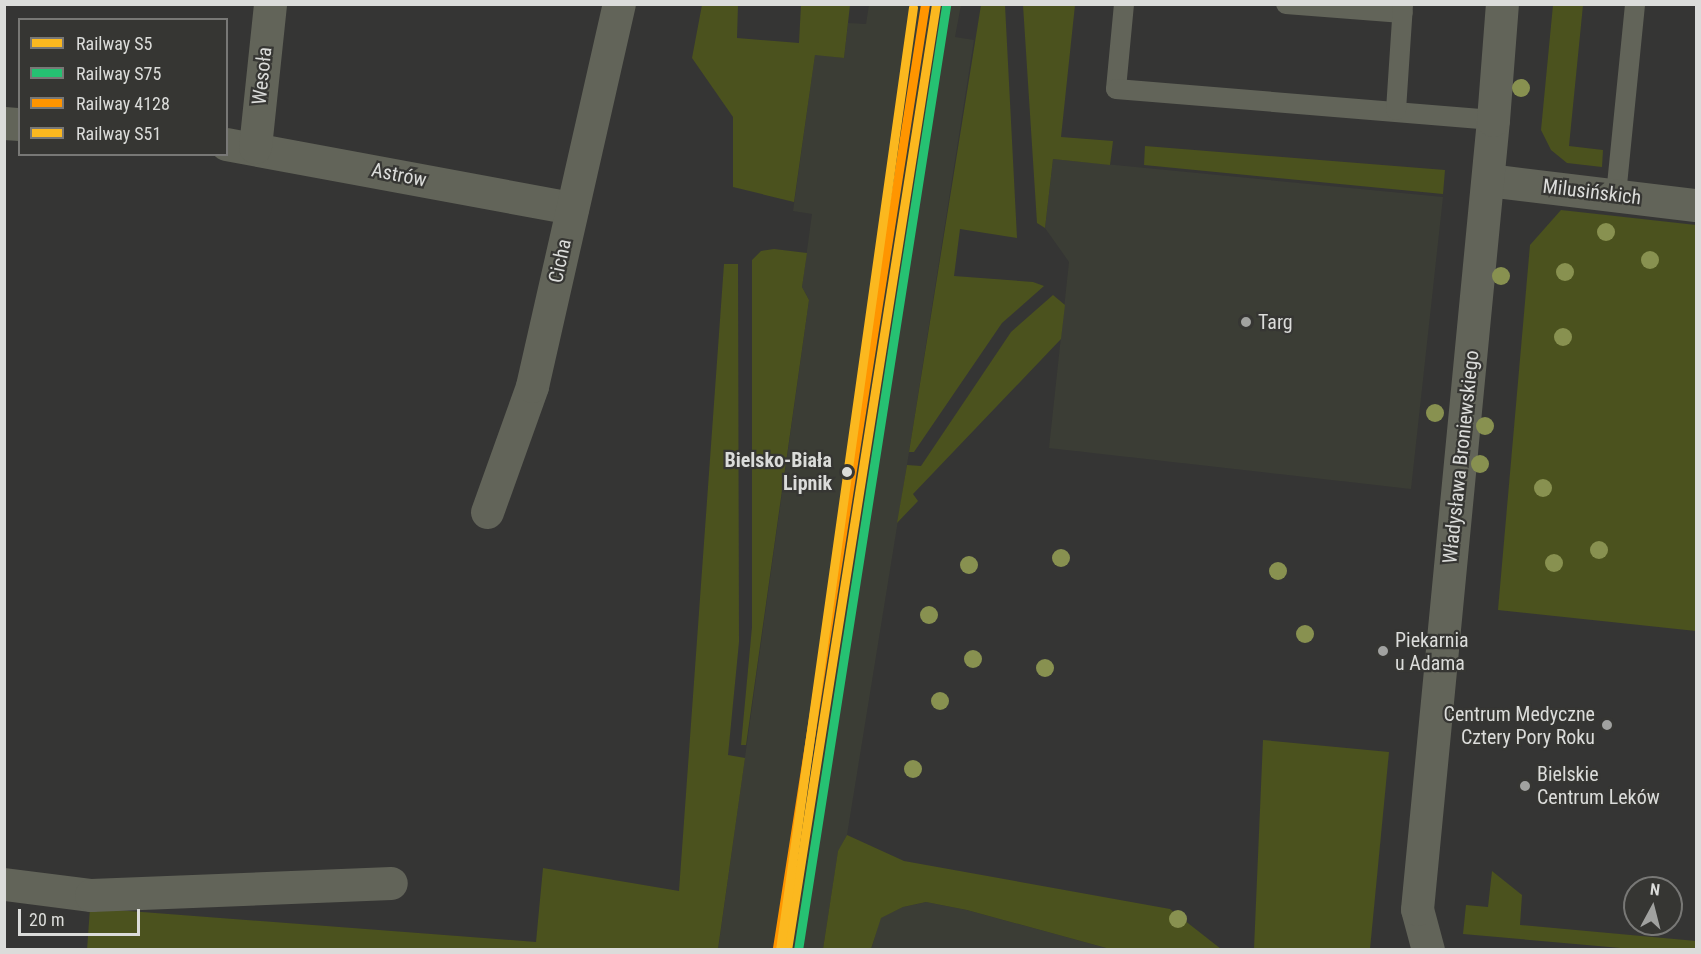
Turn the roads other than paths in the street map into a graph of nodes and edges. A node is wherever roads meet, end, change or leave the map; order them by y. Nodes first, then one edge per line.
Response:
1 (270, 4) edge
2 (619, 4) edge
3 (1124, 4) edge
4 (1286, 4) edge
5 (1502, 4) edge
6 (1635, 4) edge
7 (1403, 9) edge
8 (1396, 110) junction
9 (1493, 120) junction
10 (241, 145) edge
11 (1488, 180) junction
12 (1616, 195) junction
13 (1696, 205) edge
14 (572, 208) junction
15 (487, 512) dead end
16 (391, 883) dead end
17 (4, 884) edge
18 (1428, 950) edge

1 - 10 street, Wesoła
2 - 14 street, Cicha
3 - 8 lane
4 - 7 lane
5 - 9 street, Władysława Broniewskiego
6 - 12 lane
7 - 8 lane
8 - 9 lane
9 - 11 street, Władysława Broniewskiego
10 - 14 street, Astrów
11 - 12 street, Milusińskich
11 - 18 street, Władysława Broniewskiego
12 - 13 street, Milusińskich
14 - 15 street, Cicha
16 - 17 street

